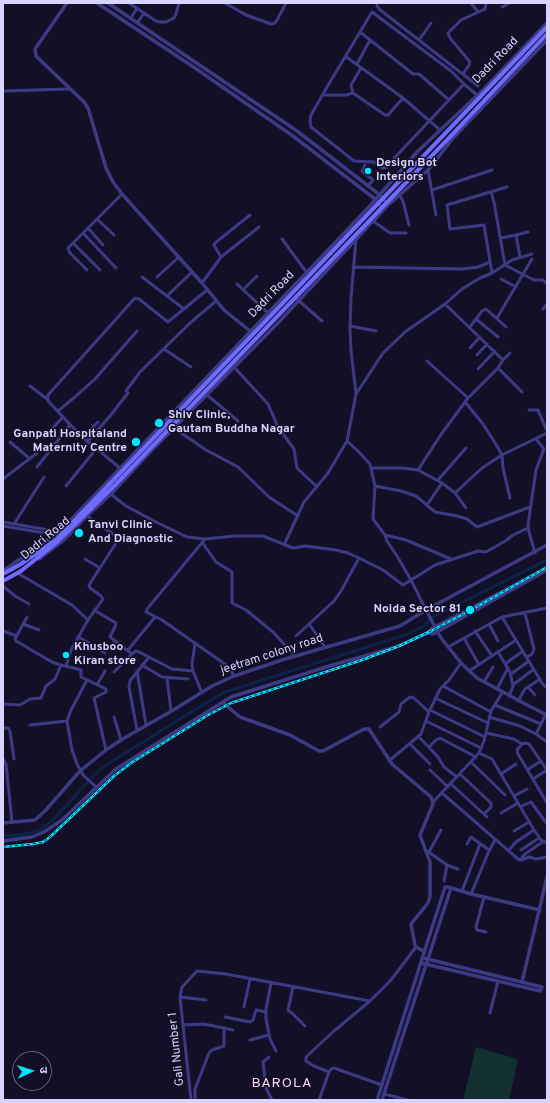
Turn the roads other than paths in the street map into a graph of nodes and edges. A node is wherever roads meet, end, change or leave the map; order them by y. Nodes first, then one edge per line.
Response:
1 (67, 3) edge
2 (97, 3) edge
3 (108, 3) edge
4 (129, 3) edge
5 (179, 3) edge
6 (225, 3) edge
7 (286, 3) edge
8 (377, 3) edge
9 (472, 3) edge
10 (486, 3) edge
11 (510, 3) edge
12 (502, 7) dead end
13 (137, 8) junction
14 (478, 12) junction
15 (144, 13) junction
16 (131, 18) junction
17 (138, 22) junction
18 (431, 23) dead end
19 (547, 23) edge
20 (547, 27) edge
21 (360, 32) junction
22 (547, 34) edge
23 (370, 40) junction
24 (418, 40) junction
25 (547, 40) edge
26 (345, 56) junction
27 (356, 64) junction
28 (361, 68) junction
29 (463, 74) junction
30 (464, 84) junction
31 (478, 86) dead end
32 (69, 89) junction
33 (3, 91) edge
34 (353, 93) junction
35 (323, 95) junction
36 (477, 95) junction
37 (403, 98) junction
38 (450, 100) junction
39 (429, 120) junction
40 (440, 130) junction
41 (365, 165) dead end
42 (428, 170) junction
43 (492, 170) dead end
44 (368, 186) junction
45 (507, 187) dead end
46 (432, 190) junction
47 (491, 192) junction
48 (122, 194) junction
49 (380, 195) junction
50 (397, 196) junction
51 (375, 200) junction
52 (388, 205) junction
53 (384, 210) junction
54 (250, 215) dead end
55 (436, 215) dead end
56 (97, 219) junction
57 (373, 221) junction
58 (409, 225) dead end
59 (259, 227) dead end
60 (88, 228) junction
61 (528, 232) dead end
62 (83, 233) junction
63 (406, 233) dead end
64 (516, 235) junction
65 (114, 236) dead end
66 (501, 238) junction
67 (282, 239) dead end
68 (356, 239) junction
69 (74, 243) junction
70 (103, 245) dead end
71 (532, 254) dead end
72 (221, 257) junction
73 (520, 257) junction
74 (179, 258) junction
75 (532, 259) dead end
76 (490, 262) junction
77 (505, 265) junction
78 (353, 267) junction
79 (116, 268) dead end
80 (87, 270) dead end
81 (100, 270) dead end
82 (192, 272) junction
83 (307, 273) junction
84 (492, 273) junction
85 (523, 275) junction
86 (258, 276) dead end
87 (142, 277) dead end
88 (157, 277) dead end
89 (501, 279) dead end
90 (202, 283) junction
91 (236, 284) dead end
92 (547, 284) edge
93 (516, 287) junction
94 (207, 290) junction
95 (243, 290) junction
96 (167, 296) junction
97 (298, 300) junction
98 (216, 302) junction
99 (445, 304) junction
100 (547, 304) edge
101 (184, 309) junction
102 (543, 309) dead end
103 (268, 314) junction
104 (497, 318) junction
105 (476, 319) junction
106 (322, 321) dead end
107 (350, 326) junction
108 (470, 327) junction
109 (506, 327) dead end
110 (137, 331) dead end
111 (376, 331) dead end
112 (250, 332) junction
113 (480, 337) junction
114 (498, 337) dead end
115 (487, 344) junction
116 (470, 348) dead end
117 (164, 349) junction
118 (495, 351) junction
119 (510, 353) dead end
120 (477, 355) dead end
121 (503, 360) junction
122 (428, 361) dead end
123 (191, 367) dead end
124 (234, 367) junction
125 (498, 368) junction
126 (478, 369) dead end
127 (30, 386) dead end
128 (522, 392) dead end
129 (207, 394) junction
130 (356, 394) junction
131 (468, 398) junction
132 (47, 399) junction
133 (465, 402) junction
134 (529, 410) dead end
135 (58, 411) junction
136 (63, 417) junction
137 (238, 421) dead end
138 (98, 422) dead end
139 (70, 425) junction
140 (174, 428) junction
141 (547, 432) edge
142 (46, 435) dead end
143 (83, 438) junction
144 (536, 439) junction
145 (347, 441) junction
146 (10, 442) dead end
147 (87, 442) junction
148 (466, 448) dead end
149 (96, 449) junction
150 (545, 450) edge
151 (37, 453) dead end
152 (502, 455) junction
153 (29, 458) junction
154 (37, 466) dead end
155 (120, 468) junction
156 (371, 468) junction
157 (418, 470) junction
158 (44, 477) dead end
159 (3, 479) edge
160 (438, 480) junction
161 (442, 483) junction
162 (66, 486) dead end
163 (375, 486) junction
164 (317, 487) junction
165 (455, 493) junction
166 (110, 494) junction
167 (510, 498) dead end
168 (427, 505) junction
169 (530, 507) junction
170 (466, 508) dead end
171 (87, 516) junction
172 (298, 516) junction
173 (3, 522) edge
174 (14, 524) junction
175 (3, 526) edge
176 (528, 528) junction
177 (58, 533) junction
178 (70, 535) junction
179 (385, 535) junction
180 (65, 539) junction
181 (205, 539) junction
182 (202, 542) junction
183 (284, 545) junction
184 (547, 545) edge
185 (535, 552) junction
186 (359, 558) junction
187 (85, 559) dead end
188 (451, 559) junction
189 (100, 568) junction
190 (547, 569) edge
191 (3, 573) edge
192 (19, 574) junction
193 (411, 580) junction
194 (3, 581) edge
195 (3, 586) edge
196 (29, 604) dead end
197 (547, 608) edge
198 (94, 610) junction
199 (426, 610) junction
200 (525, 613) junction
201 (27, 617) dead end
202 (155, 617) junction
203 (502, 617) junction
204 (88, 620) junction
205 (23, 624) junction
206 (309, 624) junction
207 (489, 624) junction
208 (39, 630) dead end
209 (436, 630) junction
210 (3, 631) edge
211 (475, 631) junction
212 (17, 636) junction
213 (296, 636) dead end
214 (78, 637) junction
215 (464, 638) junction
216 (516, 640) junction
217 (498, 641) dead end
218 (195, 644) junction
219 (325, 647) junction
220 (448, 647) junction
221 (128, 650) junction
222 (523, 651) junction
223 (498, 652) junction
224 (105, 653) dead end
225 (132, 654) junction
226 (295, 656) junction
227 (492, 656) junction
228 (149, 657) junction
229 (527, 657) junction
230 (529, 661) junction
231 (461, 663) junction
232 (61, 665) junction
233 (142, 665) junction
234 (479, 665) junction
235 (66, 666) junction
236 (506, 666) junction
237 (493, 667) dead end
238 (534, 669) junction
239 (105, 671) dead end
240 (137, 671) junction
241 (193, 671) junction
242 (470, 671) junction
243 (114, 672) dead end
244 (511, 674) junction
245 (234, 676) junction
246 (167, 678) junction
247 (188, 679) dead end
248 (540, 679) junction
249 (87, 680) junction
250 (484, 682) junction
251 (97, 685) junction
252 (443, 686) junction
253 (513, 686) junction
254 (528, 687) junction
255 (547, 688) edge
256 (497, 690) junction
257 (202, 693) junction
258 (502, 693) junction
259 (535, 695) dead end
260 (508, 696) junction
261 (436, 698) junction
262 (518, 701) junction
263 (222, 702) junction
264 (3, 704) edge
265 (494, 705) junction
266 (171, 711) junction
267 (430, 711) junction
268 (491, 712) junction
269 (546, 714) edge
270 (114, 717) dead end
271 (490, 717) junction
272 (67, 721) junction
273 (426, 721) junction
274 (488, 723) junction
275 (541, 724) junction
276 (30, 725) dead end
277 (146, 725) junction
278 (380, 727) dead end
279 (3, 728) edge
280 (137, 730) junction
281 (536, 734) junction
282 (485, 735) junction
283 (419, 737) junction
284 (121, 740) junction
285 (547, 740) edge
286 (410, 744) junction
287 (522, 744) junction
288 (429, 747) junction
289 (481, 748) junction
290 (106, 750) junction
291 (479, 753) junction
292 (476, 757) junction
293 (3, 759) edge
294 (14, 759) dead end
295 (389, 761) junction
296 (540, 761) junction
297 (471, 762) junction
298 (547, 762) edge
299 (430, 764) dead end
300 (516, 764) dead end
301 (544, 765) junction
302 (430, 770) dead end
303 (527, 770) junction
304 (547, 770) edge
305 (80, 771) junction
306 (460, 774) junction
307 (501, 774) junction
308 (457, 777) junction
309 (533, 779) junction
310 (95, 786) junction
311 (449, 786) junction
312 (527, 789) dead end
313 (442, 793) junction
314 (505, 795) dead end
315 (514, 796) junction
316 (433, 802) junction
317 (547, 803) edge
318 (519, 805) junction
319 (501, 813) dead end
320 (484, 814) junction
321 (487, 817) dead end
322 (12, 822) junction
323 (529, 822) junction
324 (3, 823) edge
325 (547, 824) edge
326 (441, 830) dead end
327 (534, 830) junction
328 (514, 831) dead end
329 (540, 838) junction
330 (495, 840) junction
331 (3, 841) edge
332 (545, 842) edge
333 (467, 844) dead end
334 (480, 844) junction
335 (489, 850) junction
336 (521, 850) dead end
337 (508, 851) junction
338 (428, 852) junction
339 (547, 856) edge
340 (520, 860) junction
341 (447, 865) junction
342 (458, 869) dead end
343 (547, 877) edge
344 (444, 881) dead end
345 (451, 888) junction
346 (462, 891) junction
347 (471, 894) junction
348 (484, 897) junction
349 (540, 910) junction
350 (486, 932) dead end
351 (416, 947) junction
352 (425, 952) junction
353 (425, 958) junction
354 (423, 964) junction
355 (250, 979) junction
356 (498, 981) junction
357 (522, 982) junction
358 (271, 983) junction
359 (293, 987) junction
360 (180, 997) junction
361 (206, 1000) dead end
362 (370, 1001) junction
363 (244, 1007) dead end
364 (266, 1012) junction
365 (490, 1012) dead end
366 (225, 1017) dead end
367 (183, 1025) junction
368 (305, 1026) dead end
369 (224, 1028) junction
370 (233, 1030) dead end
371 (269, 1035) junction
372 (250, 1040) dead end
373 (276, 1051) dead end
374 (269, 1057) dead end
375 (329, 1072) junction
376 (382, 1085) junction
377 (384, 1094) junction
378 (191, 1100) edge
379 (195, 1100) edge
380 (272, 1100) edge
381 (319, 1100) edge
382 (377, 1100) edge
383 (382, 1100) edge
384 (408, 1100) edge

1 - 32 street
2 - 51 street
3 - 16 street
4 - 13 street
5 - 15 street
6 - 7 street
8 - 24 street
9 - 14 street
10 - 14 street
11 - 12 street
13 - 15 street
13 - 16 street
14 - 29 street
15 - 17 street
16 - 17 street
17 - 44 street
18 - 24 street
19 - 36 street, Dadri Road
20 - 191 main road
21 - 23 street
21 - 26 street
21 - 30 street
22 - 194 main road
23 - 27 street
23 - 38 street
24 - 29 street
25 - 42 street, Dadri Road
26 - 27 street
26 - 35 street
27 - 28 street
28 - 34 street
28 - 37 street
29 - 31 street
30 - 36 street
30 - 38 street
32 - 33 street
32 - 48 street
34 - 35 street
34 - 37 street
35 - 39 street
36 - 40 street, Dadri Road
37 - 39 street
38 - 39 street
39 - 40 street
40 - 49 street, Dadri Road
41 - 44 street
42 - 46 street
42 - 50 street, Dadri Road
43 - 46 street
44 - 49 street
45 - 47 street
46 - 55 street
47 - 66 street
47 - 76 street
48 - 56 street
48 - 74 street
49 - 51 street, Dadri Road
49 - 52 street
50 - 52 street, Dadri Road
50 - 58 street
51 - 53 street
51 - 83 street, Dadri Road
52 - 53 street, Dadri Road
53 - 57 street, Dadri Road
54 - 72 street
56 - 60 street
56 - 65 street
57 - 63 street
57 - 68 street, Dadri Road
59 - 72 street
60 - 62 street
60 - 70 street
61 - 64 street
62 - 69 street
62 - 79 street
64 - 66 street
64 - 73 street
66 - 77 street
67 - 83 street
68 - 78 street
68 - 97 street, Dadri Road
69 - 80 street
69 - 81 street
71 - 73 street
72 - 90 street
73 - 77 street
74 - 82 street
74 - 88 street
75 - 85 street
76 - 78 street
76 - 84 street
77 - 84 street
77 - 85 street
78 - 107 street
82 - 90 street
82 - 96 street
83 - 103 street, Dadri Road
84 - 99 street
85 - 92 street
85 - 93 street
86 - 95 street
87 - 96 street
89 - 93 street
90 - 94 street
91 - 95 street
93 - 104 street
94 - 98 street
94 - 101 street
95 - 103 street
96 - 101 street
97 - 106 street
97 - 124 street, Dadri Road
98 - 112 street
98 - 117 street
99 - 108 street
99 - 130 street
100 - 102 street
101 - 132 street
103 - 112 street, Dadri Road
104 - 105 street
104 - 109 street
105 - 108 street
105 - 114 street
107 - 111 street
107 - 130 street
108 - 113 street
110 - 135 street
112 - 155 street, Dadri Road
113 - 115 street
113 - 116 street
115 - 118 street
115 - 120 street
117 - 123 street
117 - 147 street
118 - 121 street
118 - 126 street
119 - 121 street
121 - 125 street
122 - 131 street
124 - 129 street, Dadri Road
124 - 164 street
125 - 128 street
125 - 131 street
127 - 132 street
129 - 137 street
129 - 140 street, Dadri Road
130 - 145 street
131 - 133 street
132 - 135 street
133 - 152 street
133 - 157 street
134 - 141 street
135 - 136 street
136 - 139 street
136 - 142 street
138 - 143 street
139 - 143 street
139 - 154 street
140 - 166 street, Dadri Road
140 - 172 street
141 - 144 street
143 - 147 street
144 - 150 street
144 - 152 street
145 - 156 street
145 - 164 street
146 - 153 street
147 - 149 street
148 - 160 street
149 - 155 street
149 - 162 street
150 - 169 street
151 - 153 street
152 - 165 street
152 - 167 street
153 - 159 street
155 - 177 street, Dadri Road
156 - 157 street
156 - 163 street
157 - 160 street
158 - 174 street
160 - 161 street
161 - 165 street
161 - 168 street
163 - 168 street
163 - 179 street
164 - 172 street
165 - 170 street
166 - 171 street, Dadri Road
166 - 181 street
168 - 169 street
169 - 176 street
171 - 178 street, Dadri Road
171 - 189 street
172 - 183 street
173 - 174 street
174 - 177 street
175 - 177 street
176 - 185 street
176 - 188 street
177 - 178 street
177 - 180 street
177 - 191 street, Dadri Road
178 - 180 street, Dadri Road
179 - 188 street
179 - 193 street
180 - 192 street, Dadri Road
181 - 182 street
181 - 183 street
182 - 202 street
182 - 226 street
183 - 186 street
184 - 185 street, jeetram colony road
185 - 199 street, jeetram colony road
186 - 193 street
186 - 206 street
187 - 189 street
188 - 193 street
189 - 198 street
190 - 209 street
192 - 194 street, Dadri Road
192 - 204 street
193 - 199 street
195 - 196 street
197 - 200 street
198 - 204 street
198 - 221 street
199 - 209 street
199 - 219 street, jeetram colony road
200 - 203 street
200 - 229 street
201 - 205 street
202 - 218 street
202 - 221 street
203 - 207 street
203 - 216 street
204 - 214 street
205 - 208 street
205 - 212 street
206 - 213 street
206 - 219 street
207 - 211 street
207 - 217 street
209 - 220 street
209 - 263 street
210 - 212 street
211 - 215 street
211 - 227 street
212 - 232 street
214 - 224 street
214 - 235 street
215 - 220 street
215 - 234 street
216 - 222 street
216 - 223 street
218 - 241 street
218 - 245 street
219 - 226 street, jeetram colony road
220 - 231 street
221 - 225 street
222 - 229 street
222 - 236 street
223 - 227 street
223 - 236 street
225 - 228 street
225 - 243 street
226 - 245 street, jeetram colony road
227 - 234 street
228 - 233 street
228 - 241 street
229 - 230 street
230 - 238 street
230 - 244 street
231 - 242 street
231 - 252 street
232 - 235 street
232 - 264 street
233 - 240 street
233 - 246 street
234 - 242 street
235 - 249 street
236 - 244 street
236 - 256 street
237 - 250 street
238 - 248 street
238 - 253 street
239 - 251 street
240 - 277 street
240 - 280 street
241 - 257 street
242 - 250 street
244 - 253 street
245 - 257 street, jeetram colony road
246 - 247 street
246 - 266 street
248 - 254 street
248 - 255 street
249 - 251 street
249 - 272 street
250 - 256 street
251 - 290 street
252 - 261 street
252 - 268 street
253 - 260 street
254 - 259 street
254 - 262 street
256 - 258 street
257 - 266 street, jeetram colony road
258 - 260 street
258 - 265 street
260 - 262 street
261 - 267 street
261 - 274 street
262 - 269 street
263 - 295 street
263 - 310 street
265 - 268 street
265 - 275 street
266 - 277 street, jeetram colony road
267 - 273 street
267 - 278 street
267 - 282 street
268 - 271 street
269 - 275 street
270 - 284 street
271 - 274 street
271 - 281 street
272 - 276 street
272 - 305 street
273 - 283 street
273 - 289 street
274 - 282 street
275 - 281 street
277 - 280 street, jeetram colony road
279 - 294 street
280 - 284 street, jeetram colony road
281 - 285 street
282 - 287 street
282 - 289 street
283 - 286 street
283 - 288 street
284 - 290 street, jeetram colony road
286 - 295 street
286 - 299 street
287 - 296 street
287 - 303 street
288 - 292 street
288 - 308 street
289 - 291 street
290 - 305 street, jeetram colony road
291 - 292 street
291 - 307 street
292 - 297 street
293 - 322 street
295 - 316 street
296 - 301 street
296 - 303 street
297 - 306 street
297 - 314 street
298 - 301 street
300 - 307 street
301 - 304 street
302 - 311 street
303 - 309 street
304 - 309 street
305 - 310 street
305 - 322 street, jeetram colony road
306 - 308 street
306 - 320 street
307 - 315 street
308 - 311 street
309 - 317 street
310 - 331 street
311 - 313 street
311 - 320 street
312 - 315 street
313 - 316 street
313 - 330 street
315 - 318 street
316 - 338 street
318 - 319 street
318 - 323 street
318 - 325 street
320 - 321 street
322 - 324 street, jeetram colony road
323 - 327 street
323 - 328 street
326 - 338 street
327 - 329 street
327 - 337 street
329 - 332 street
329 - 336 street
330 - 335 street
330 - 337 street
332 - 340 street
333 - 334 street
334 - 335 street
334 - 346 street
335 - 347 street
337 - 340 street
338 - 341 street
338 - 351 street
339 - 340 street
341 - 342 street
341 - 344 street
343 - 349 street
345 - 346 street
345 - 352 street
345 - 353 street
346 - 347 street
347 - 348 street
348 - 349 street
348 - 350 street
349 - 357 street
351 - 352 street
351 - 362 street
352 - 353 street
353 - 354 street
353 - 357 street
354 - 356 street
354 - 376 street
354 - 377 street
355 - 358 street
355 - 360 street
355 - 363 street
356 - 357 street
356 - 365 street
358 - 359 street
358 - 364 street
359 - 362 street
359 - 368 street
360 - 361 street
360 - 367 street, Gali Number 1
362 - 375 street
364 - 366 street
364 - 371 street
367 - 369 street
367 - 378 street, Gali Number 1
369 - 370 street
369 - 379 street
371 - 372 street
371 - 373 street
374 - 380 street
375 - 376 street
375 - 381 street
376 - 382 street
377 - 383 street
377 - 384 street

